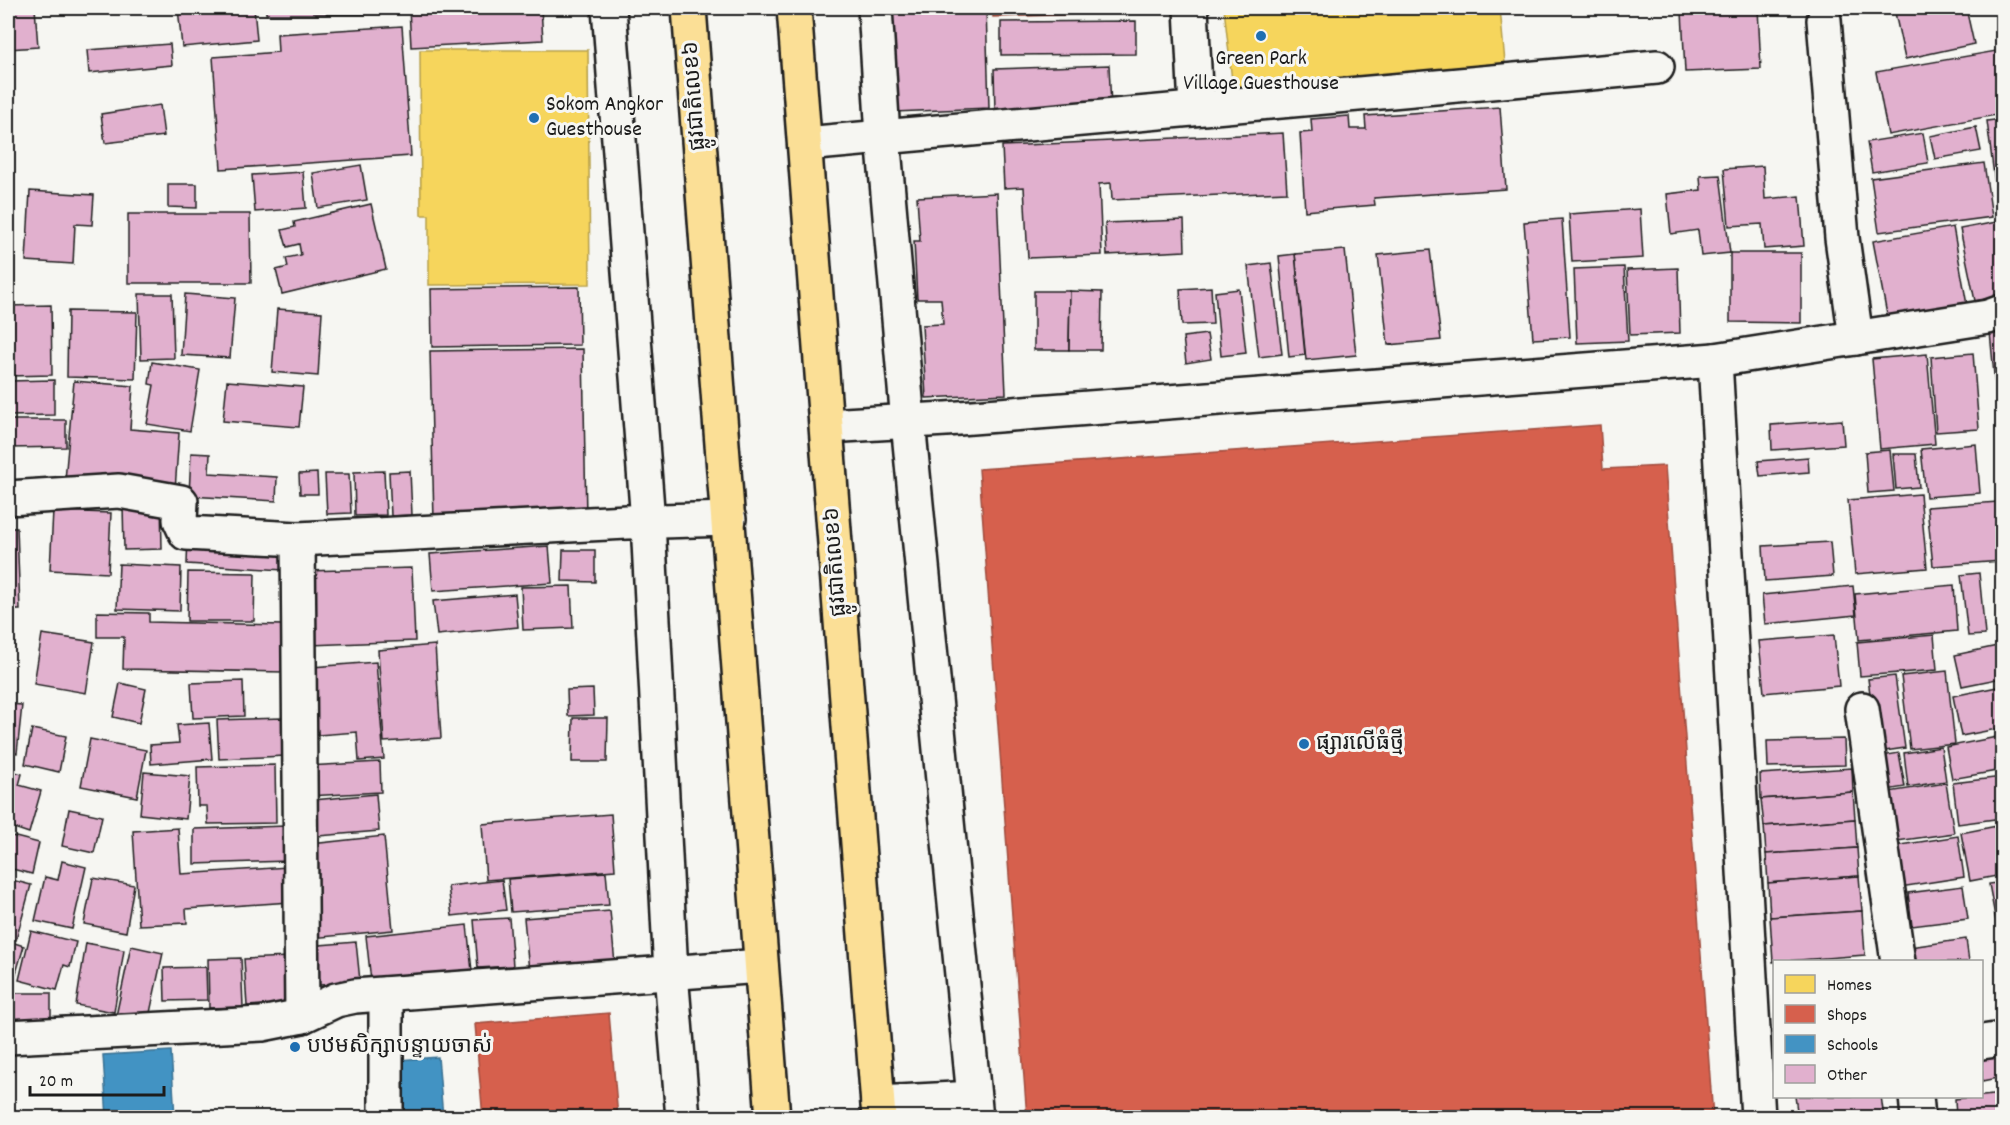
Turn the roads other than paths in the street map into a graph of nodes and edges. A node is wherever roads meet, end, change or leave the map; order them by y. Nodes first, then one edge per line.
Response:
1 (609, 8) edge
2 (689, 8) edge
3 (794, 8) edge
4 (875, 8) edge
5 (1191, 8) edge
6 (1824, 20) dead end
7 (1657, 67) dead end
8 (1196, 108) junction
9 (883, 136) junction
10 (805, 144) junction
11 (2002, 312) edge
12 (1856, 338) junction
13 (1715, 360) junction
14 (908, 422) junction
15 (827, 426) junction
16 (8, 498) edge
17 (729, 519) junction
18 (648, 522) junction
19 (298, 539) junction
20 (1862, 709) dead end
21 (1898, 960) edge
22 (761, 966) junction
23 (671, 973) junction
24 (386, 994) junction
25 (302, 1016) junction
26 (8, 1037) edge
27 (2002, 1039) edge
28 (1983, 1042) edge
29 (1763, 1097) edge
30 (1916, 1098) edge
31 (975, 1108) edge
32 (879, 1110) edge
33 (387, 1118) edge
34 (683, 1118) edge
35 (773, 1118) edge
36 (1918, 1118) edge

1 - 18 street
2 - 17 main road, ផ្លូវជាតិលេខ៦
3 - 10 main road, ផ្លូវជាតិលេខ៦
4 - 9 street
5 - 8 street
6 - 12 street
7 - 8 street
8 - 9 street
9 - 10 street
9 - 14 street
10 - 15 main road, ផ្លូវជាតិលេខ៦
11 - 12 street
12 - 13 street
13 - 14 street
13 - 29 street
14 - 15 street
14 - 31 street
15 - 32 main road, ផ្លូវជាតិលេខ៦
16 - 19 street
17 - 18 street
17 - 22 main road, ផ្លូវជាតិលេខ៦
18 - 19 street
18 - 23 street
19 - 25 street
20 - 21 street
22 - 23 street
22 - 35 main road, ផ្លូវជាតិលេខ៦
23 - 24 street
23 - 34 street
24 - 25 street
24 - 33 street
25 - 26 street
27 - 28 street
30 - 36 street
31 - 32 street

